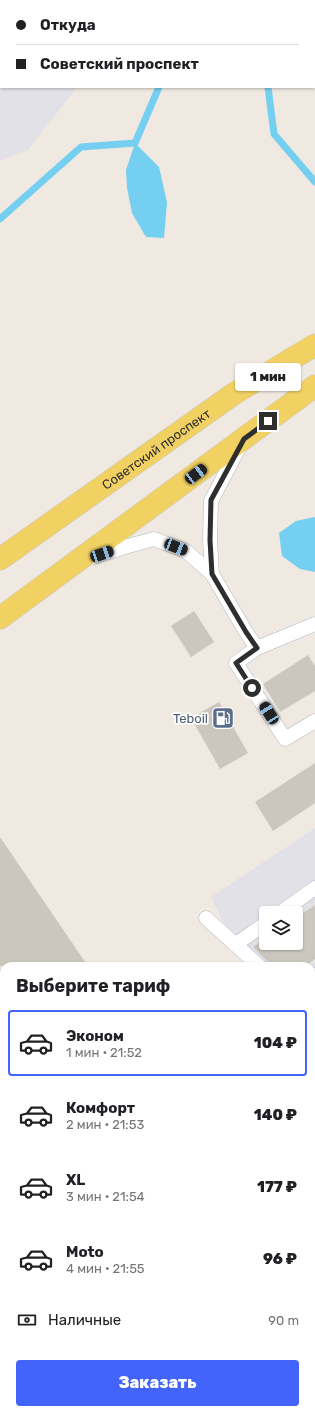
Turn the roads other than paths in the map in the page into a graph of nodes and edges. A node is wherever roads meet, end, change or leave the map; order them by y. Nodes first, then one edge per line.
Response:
1 (315, 345) edge
2 (315, 386) edge
3 (244, 439) junction
4 (0, 559) edge
5 (76, 563) junction
6 (212, 574) junction
7 (0, 618) edge
8 (315, 624) edge
9 (257, 648) junction
10 (315, 721) edge
11 (315, 888) edge
12 (290, 906) edge
13 (206, 918) dead end
14 (259, 928) edge
15 (236, 944) junction
16 (255, 962) edge

1 - 4 main road, Советский проспект
2 - 3 main road
3 - 5 main road
3 - 6 lane
5 - 6 lane
5 - 7 main road
6 - 9 lane
8 - 9 lane
9 - 10 lane
11 - 12 lane
13 - 15 lane
14 - 15 lane
15 - 16 lane

